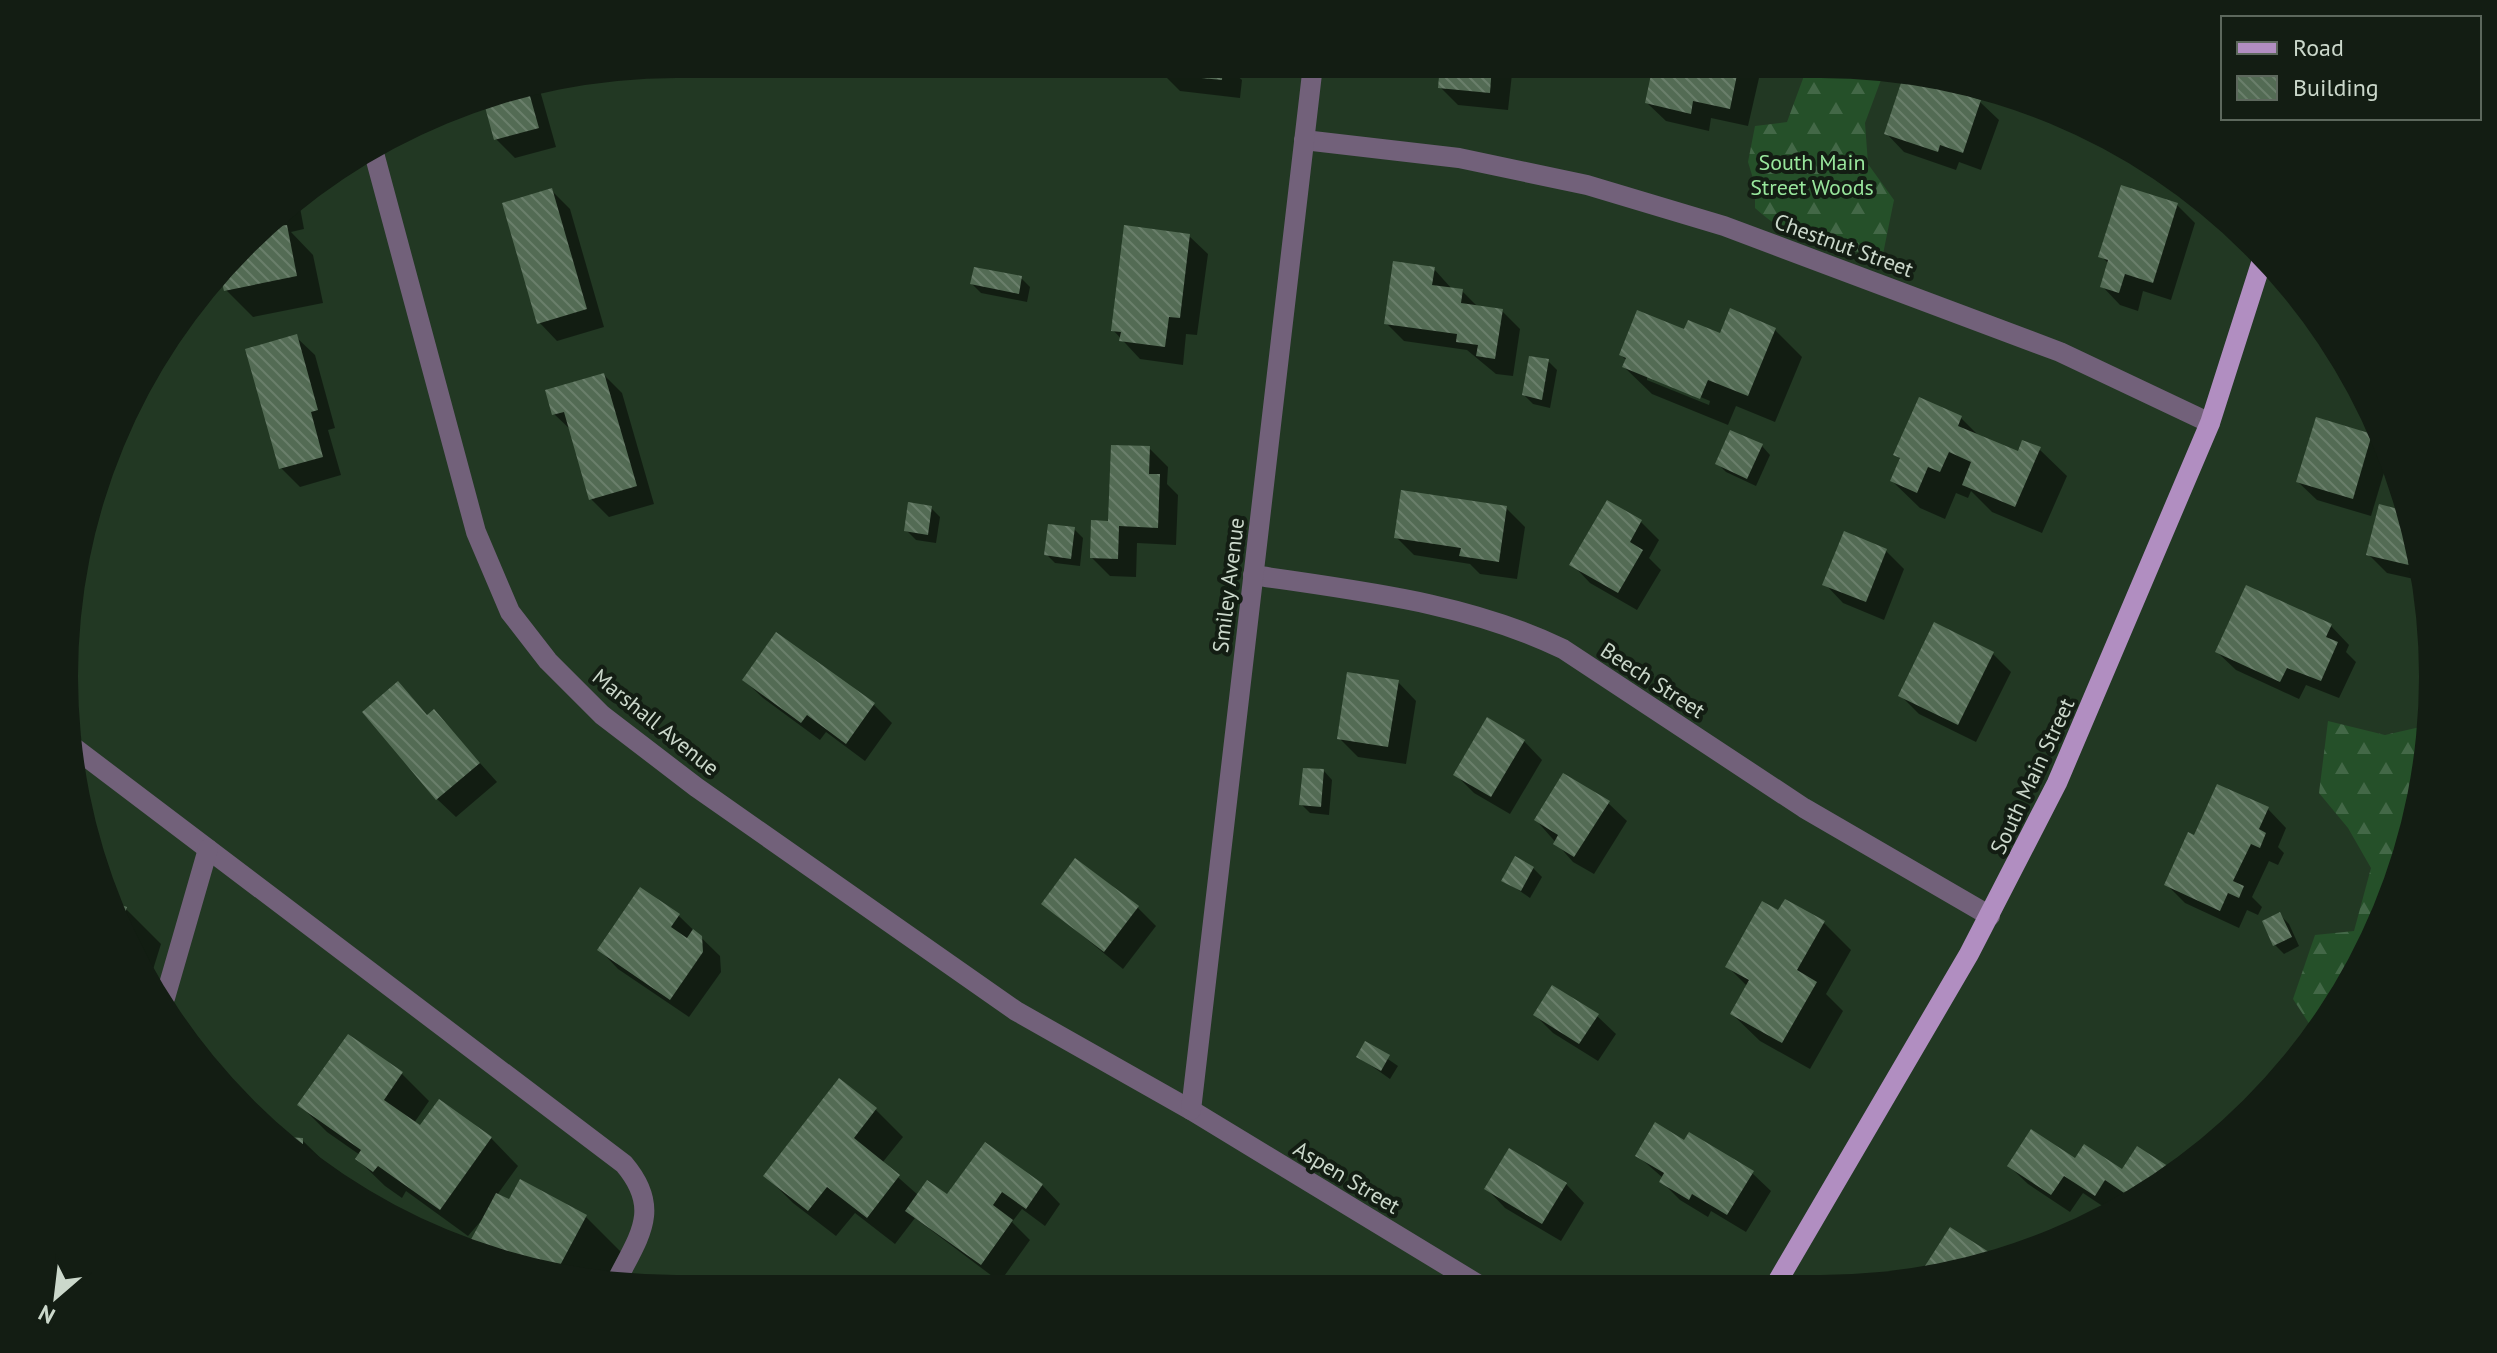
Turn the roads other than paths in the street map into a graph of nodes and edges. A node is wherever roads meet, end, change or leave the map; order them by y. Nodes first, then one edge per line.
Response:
1 (1311, 78) edge
2 (1304, 140) junction
3 (376, 159) edge
4 (2259, 270) edge
5 (2210, 423) junction
6 (1253, 575) junction
7 (83, 754) edge
8 (208, 849) junction
9 (1990, 916) junction
10 (167, 990) edge
11 (1191, 1110) junction
12 (621, 1272) edge
13 (1463, 1275) edge
14 (1781, 1275) edge

1 - 2 street, Smiley Avenue
2 - 5 street, Chestnut Street
2 - 6 street, Smiley Avenue
3 - 11 street, Marshall Avenue
4 - 5 main road, South Main Street
5 - 9 main road, South Main Street
6 - 9 street, Beech Street
6 - 11 street, Smiley Avenue
7 - 8 street
8 - 10 street
8 - 12 street
9 - 14 main road, South Main Street
11 - 13 street, Aspen Street

